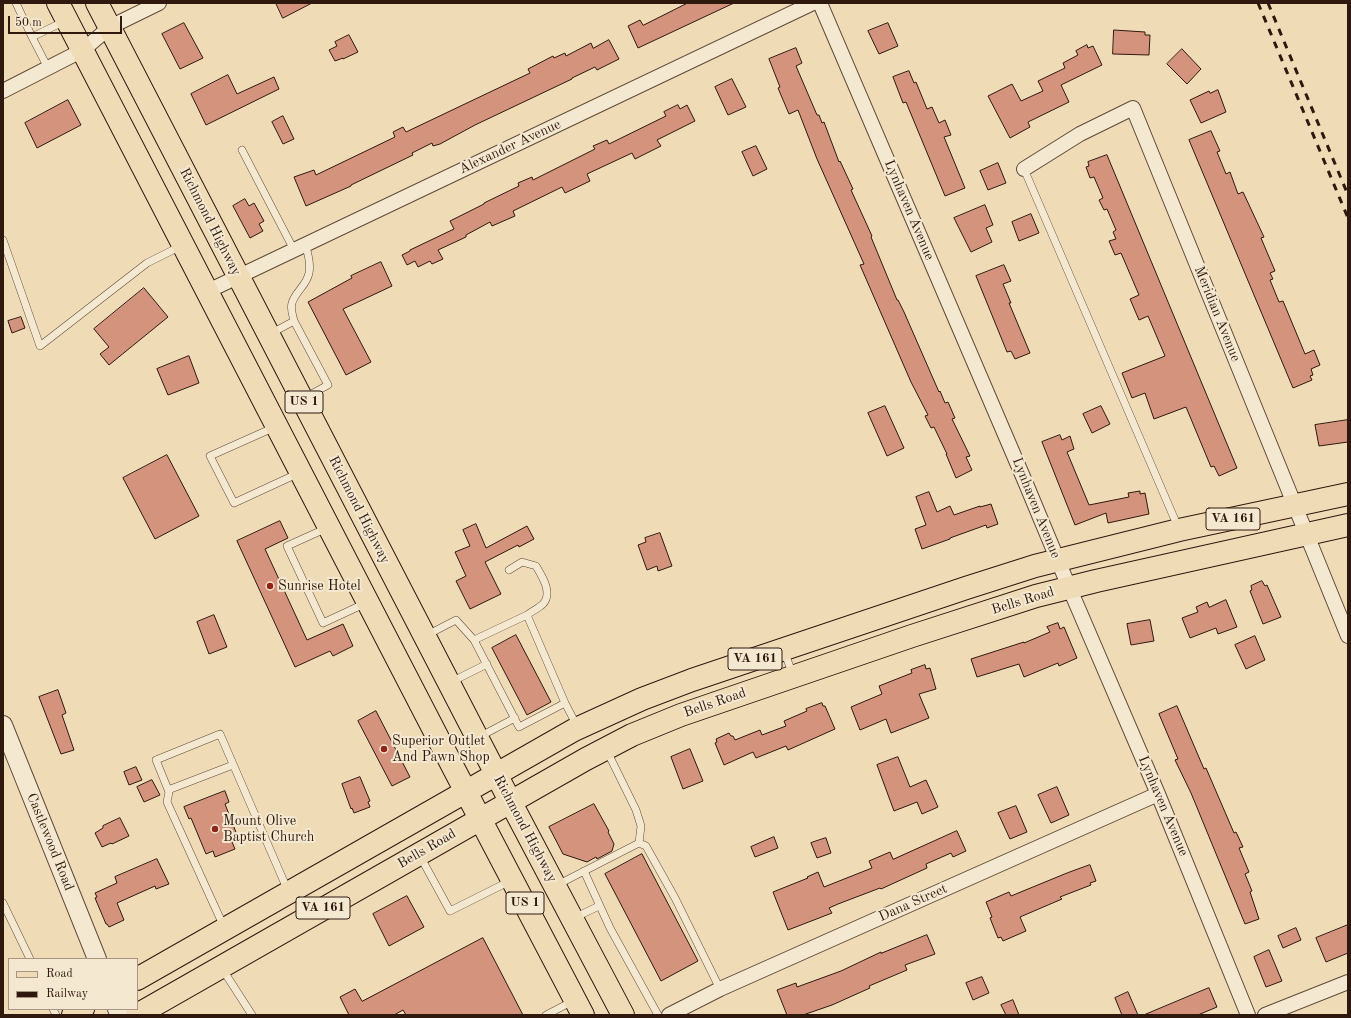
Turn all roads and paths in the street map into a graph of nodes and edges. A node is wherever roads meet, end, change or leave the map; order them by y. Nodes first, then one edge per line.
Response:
1 (16, 3) edge
2 (97, 3) edge
3 (159, 3) edge
4 (813, 3) edge
5 (820, 3) edge
6 (63, 12) edge
7 (110, 27) junction
8 (32, 36) junction
9 (83, 50) junction
10 (48, 68) junction
11 (3, 91) edge
12 (242, 150) dead end
13 (1024, 169) joint
14 (3, 240) edge
15 (183, 245) junction
16 (300, 247) junction
17 (238, 276) junction
18 (208, 291) junction
19 (294, 321) junction
20 (269, 334) junction
21 (302, 399) junction
22 (277, 426) junction
23 (301, 472) junction
24 (1348, 494) edge
25 (1296, 506) junction
26 (1348, 525) edge
27 (329, 526) junction
28 (1179, 530) junction
29 (1307, 535) junction
30 (1057, 560) junction
31 (509, 570) dead end
32 (1069, 587) junction
33 (368, 602) junction
34 (527, 614) junction
35 (425, 636) junction
36 (1348, 636) edge
37 (474, 640) junction
38 (783, 649) junction
39 (487, 664) junction
40 (793, 676) junction
41 (449, 682) junction
42 (565, 703) junction
43 (514, 718) junction
44 (3, 724) edge
45 (578, 728) junction
46 (477, 738) junction
47 (606, 748) junction
48 (233, 764) junction
49 (496, 774) junction
50 (168, 790) junction
51 (466, 792) junction
52 (1158, 794) junction
53 (510, 802) junction
54 (480, 818) junction
55 (640, 843) junction
56 (419, 854) junction
57 (584, 871) junction
58 (512, 880) junction
59 (555, 886) junction
60 (289, 893) junction
61 (3, 903) edge
62 (600, 906) junction
63 (572, 919) junction
64 (225, 929) junction
65 (30, 958) edge
66 (97, 958) edge
67 (221, 967) junction
68 (138, 978) edge
69 (1348, 982) edge
70 (720, 989) junction
71 (579, 1007) edge
72 (137, 1015) edge
73 (252, 1015) edge
74 (547, 1015) edge
75 (623, 1015) edge
76 (658, 1015) edge
77 (669, 1015) edge
78 (1248, 1015) edge
79 (1265, 1015) edge

1 - 8 lane
2 - 7 main road, Richmond Highway / US 1
3 - 7 street
4 - 16 street, Alexander Avenue
5 - 30 street, Lynhaven Avenue
6 - 8 lane
6 - 9 main road, US 1
7 - 9 street
7 - 17 main road, Richmond Highway / US 1
8 - 10 lane
9 - 10 street
9 - 15 main road, US 1
10 - 11 street
12 - 16 lane
13 - 25 street, Meridian Avenue
13 - 28 lane
14 - 15 lane
15 - 18 main road, US 1
16 - 17 street, Alexander Avenue
16 - 19 lane
17 - 18 street, Alexander Avenue
17 - 20 main road, Richmond Highway / US 1
18 - 22 main road, US 1
19 - 20 lane
19 - 21 lane
20 - 21 main road, Richmond Highway / US 1
21 - 35 main road, Richmond Highway / US 1
22 - 23 main road, US 1
22 - 23 lane
23 - 27 main road, US 1
24 - 25 main road, Bells Road / VA 161
25 - 28 main road, Bells Road / VA 161
25 - 29 street, Meridian Avenue
26 - 29 main road, Bells Road / VA 161
27 - 33 main road, US 1
27 - 33 lane
28 - 30 main road, Bells Road / VA 161
29 - 32 main road, Bells Road / VA 161
29 - 36 street, Meridian Avenue
30 - 32 street, Lynhaven Avenue
30 - 38 main road, Bells Road / VA 161
31 - 34 lane
32 - 40 main road, Bells Road / VA 161
32 - 52 street, Lynhaven Avenue
33 - 51 main road, US 1
34 - 37 lane
34 - 42 lane
35 - 37 lane
35 - 41 main road, Richmond Highway / US 1
37 - 39 lane
38 - 40 lane
38 - 45 main road, Bells Road / VA 161
39 - 41 lane
39 - 43 lane
40 - 47 main road, Bells Road / VA 161
41 - 46 main road, Richmond Highway / US 1
42 - 43 lane
42 - 45 lane
43 - 46 lane
44 - 66 street, Castlewood Road
45 - 49 main road, Bells Road / VA 161
46 - 49 main road, Richmond Highway / US 1
47 - 53 main road, Bells Road / VA 161
47 - 55 lane
48 - 50 lane
48 - 50 lane
48 - 60 lane
49 - 51 main road, Bells Road / VA 161
49 - 53 main road, Richmond Highway / US 1
50 - 64 lane
51 - 54 main road, US 1
51 - 60 main road, Bells Road / VA 161
52 - 70 street, Dana Street
52 - 78 street, Lynhaven Avenue
53 - 54 main road, Bells Road / VA 161
53 - 59 main road, Richmond Highway / US 1
54 - 56 main road, Bells Road / VA 161
54 - 58 main road, US 1
55 - 57 lane
55 - 70 lane
56 - 58 lane
56 - 67 main road, Bells Road / VA 161
57 - 59 lane
57 - 62 lane
58 - 71 main road, US 1
59 - 63 main road, Richmond Highway / US 1
60 - 64 main road, Bells Road / VA 161
61 - 65 lane
62 - 63 lane
62 - 76 lane
63 - 75 main road, Richmond Highway / US 1
64 - 68 main road, Bells Road / VA 161
67 - 72 main road, Bells Road / VA 161
67 - 73 lane
69 - 79 street
70 - 77 street, Dana Street
71 - 74 lane

